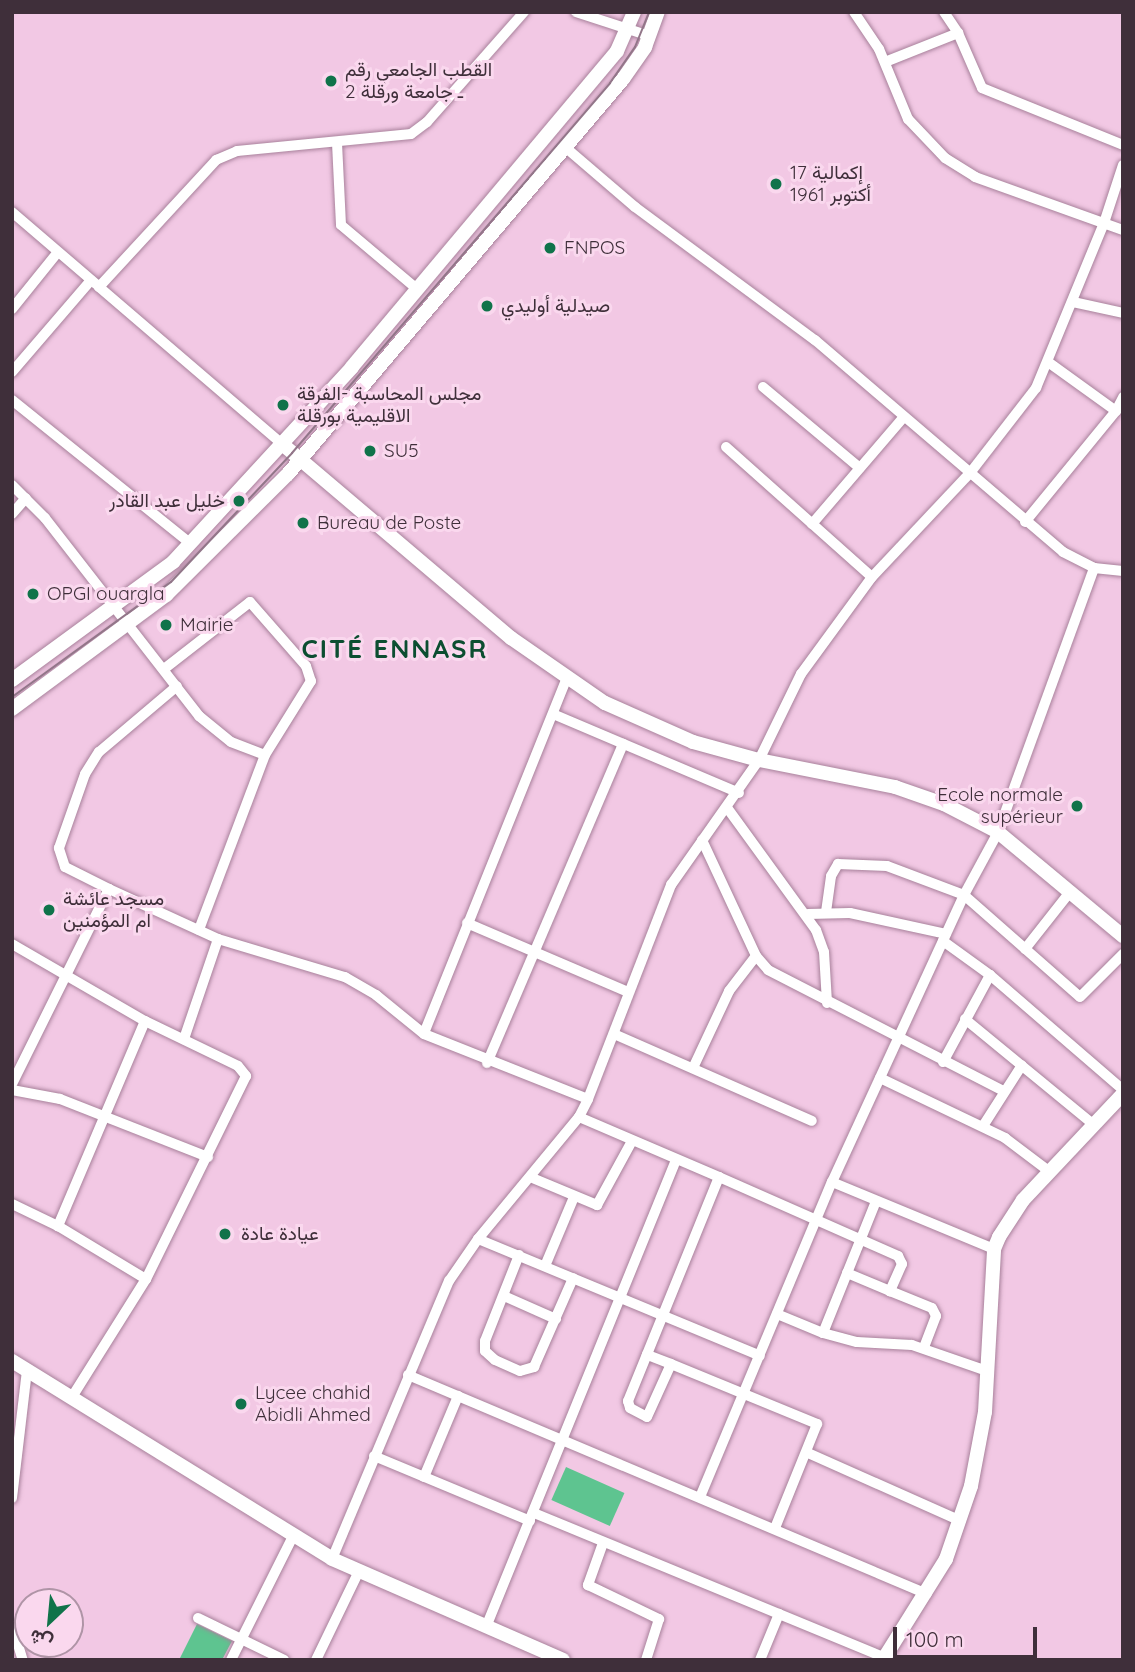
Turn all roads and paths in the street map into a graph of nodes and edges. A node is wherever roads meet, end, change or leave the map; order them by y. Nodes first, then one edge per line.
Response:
1 (524, 12) edge
2 (576, 12) edge
3 (634, 12) edge
4 (658, 12) edge
5 (854, 12) edge
6 (944, 12) edge
7 (628, 29) junction
8 (958, 33) junction
9 (650, 36) junction
10 (885, 62) junction
11 (337, 143) junction
12 (1123, 145) edge
13 (565, 147) junction
14 (1123, 165) edge
15 (12, 212) edge
16 (1104, 223) junction
17 (1123, 230) edge
18 (58, 252) junction
19 (95, 283) junction
20 (417, 289) junction
21 (1073, 302) junction
22 (12, 309) edge
23 (1123, 313) edge
24 (1048, 362) junction
25 (12, 372) edge
26 (763, 387) dead end
27 (1123, 397) edge
28 (12, 400) edge
29 (1116, 411) junction
30 (902, 419) junction
31 (281, 443) junction
32 (726, 447) dead end
33 (300, 459) junction
34 (860, 468) junction
35 (970, 473) junction
36 (12, 485) edge
37 (26, 498) junction
38 (12, 514) edge
39 (1025, 523) junction
40 (812, 524) junction
41 (190, 543) junction
42 (1094, 568) junction
43 (1123, 570) edge
44 (872, 578) junction
45 (115, 607) junction
46 (129, 623) junction
47 (164, 669) junction
48 (12, 680) edge
49 (566, 680) junction
50 (177, 686) junction
51 (12, 709) edge
52 (554, 714) junction
53 (623, 744) junction
54 (265, 755) junction
55 (759, 760) junction
56 (739, 793) junction
57 (728, 809) junction
58 (998, 832) junction
59 (702, 840) junction
60 (109, 889) junction
61 (1070, 892) junction
62 (964, 895) junction
63 (827, 912) junction
64 (808, 914) junction
65 (467, 923) junction
66 (199, 930) junction
67 (1123, 936) edge
68 (944, 938) junction
69 (218, 939) junction
70 (12, 944) edge
71 (1025, 949) junction
72 (535, 952) junction
73 (1123, 954) edge
74 (756, 956) junction
75 (66, 974) junction
76 (990, 975) junction
77 (628, 992) junction
78 (827, 1003) junction
79 (965, 1020) junction
80 (145, 1021) junction
81 (424, 1034) junction
82 (614, 1034) junction
83 (184, 1039) junction
84 (898, 1039) junction
85 (943, 1062) junction
86 (487, 1063) junction
87 (1022, 1065) junction
88 (693, 1068) junction
89 (880, 1078) junction
90 (12, 1084) edge
91 (12, 1090) edge
92 (1003, 1091) junction
93 (1123, 1092) edge
94 (588, 1099) junction
95 (107, 1117) junction
96 (579, 1117) junction
97 (812, 1121) dead end
98 (1094, 1125) junction
99 (983, 1126) junction
100 (632, 1140) junction
101 (208, 1157) junction
102 (676, 1160) junction
103 (1050, 1172) junction
104 (530, 1177) junction
105 (719, 1177) junction
106 (832, 1182) junction
107 (574, 1197) junction
108 (876, 1201) junction
109 (14, 1207) edge
110 (816, 1218) junction
111 (58, 1227) junction
112 (861, 1238) junction
113 (478, 1239) junction
114 (994, 1249) junction
115 (519, 1255) junction
116 (545, 1266) junction
117 (847, 1273) junction
118 (573, 1278) junction
119 (146, 1279) junction
120 (890, 1291) junction
121 (504, 1296) junction
122 (621, 1299) junction
123 (778, 1314) junction
124 (664, 1316) junction
125 (556, 1319) junction
126 (823, 1333) junction
127 (924, 1348) junction
128 (647, 1355) junction
129 (760, 1356) junction
130 (12, 1361) edge
131 (671, 1364) junction
132 (27, 1370) junction
133 (988, 1371) junction
134 (408, 1375) junction
135 (745, 1393) junction
136 (458, 1396) junction
137 (72, 1397) junction
138 (564, 1442) junction
139 (808, 1453) junction
140 (374, 1456) junction
141 (424, 1477) junction
142 (700, 1497) junction
143 (12, 1498) edge
144 (532, 1517) junction
145 (961, 1521) junction
146 (775, 1528) junction
147 (293, 1536) junction
148 (603, 1543) junction
149 (332, 1559) junction
150 (358, 1573) junction
151 (927, 1594) junction
152 (779, 1614) junction
153 (198, 1618) dead end
154 (12, 1625) edge
155 (486, 1628) junction
156 (242, 1640) junction
157 (547, 1657) edge
158 (884, 1659) edge
159 (23, 1660) edge
160 (231, 1660) edge
161 (284, 1660) edge
162 (316, 1660) edge
163 (563, 1660) edge
164 (646, 1660) edge
165 (760, 1660) edge

1 - 11 street
2 - 7 street
3 - 7 street
4 - 9 street
5 - 10 street
6 - 8 street
7 - 9 street
7 - 20 street
8 - 10 street
8 - 12 street
9 - 13 street
10 - 16 street
11 - 19 street
11 - 20 street
13 - 30 street
13 - 33 street
14 - 16 street
15 - 18 street
16 - 17 street
16 - 21 street
18 - 19 street
18 - 22 street
19 - 25 street
19 - 31 street
20 - 31 street
21 - 23 street
21 - 24 street
24 - 29 street
24 - 35 street
26 - 34 street
27 - 29 street
28 - 41 street
29 - 39 street
30 - 34 street
30 - 35 street
31 - 33 street
31 - 41 street
32 - 40 street
33 - 46 street
33 - 49 street
34 - 40 street
35 - 39 street
35 - 44 street
36 - 37 street
37 - 38 street
37 - 45 street
39 - 42 street
40 - 44 street
41 - 45 street
42 - 43 street
42 - 58 street
44 - 55 street
45 - 46 street
45 - 48 street
46 - 47 street
46 - 51 street
47 - 50 street
47 - 54 street
49 - 52 street
49 - 55 street
50 - 54 street
50 - 60 street
52 - 53 street
52 - 65 street
53 - 56 street
53 - 72 street
54 - 66 street
55 - 56 street
55 - 58 street
56 - 57 street
57 - 59 street
57 - 64 street
58 - 61 street
58 - 62 street
59 - 74 street
59 - 77 street
60 - 66 street
60 - 75 street
61 - 67 street
61 - 71 street
62 - 63 street
62 - 68 street
62 - 71 street
63 - 64 street
63 - 68 street
64 - 78 street
65 - 72 street
65 - 81 street
66 - 69 street
68 - 76 street
68 - 84 street
69 - 81 street
69 - 83 street
70 - 75 street
71 - 73 street
72 - 77 street
72 - 86 street
74 - 78 street
74 - 88 street
75 - 80 street
75 - 90 street
76 - 79 street
76 - 93 street
77 - 82 street
78 - 84 street
79 - 85 street
79 - 87 street
80 - 83 street
80 - 95 street
81 - 86 street
82 - 88 street
82 - 94 street
83 - 101 street
84 - 85 street
84 - 89 street
85 - 92 street
86 - 94 street
87 - 92 street
87 - 98 street
88 - 97 street
89 - 99 street
89 - 106 street
91 - 95 street
92 - 99 street
93 - 98 street
94 - 96 street
95 - 101 street
95 - 111 street
96 - 100 street
96 - 104 street
98 - 103 street
99 - 103 street
100 - 102 street
100 - 107 street
101 - 119 street
102 - 105 street
102 - 122 street
103 - 114 street
104 - 107 street
104 - 113 street
105 - 110 street
105 - 124 street
106 - 108 street
106 - 110 street
107 - 116 street
108 - 112 street
108 - 114 street
109 - 111 street
110 - 112 street
110 - 123 street
111 - 119 street
112 - 117 street
112 - 120 street
113 - 115 street
113 - 134 street
114 - 133 street
115 - 116 street
115 - 121 street
116 - 118 street
117 - 120 street
117 - 126 street
118 - 122 street
118 - 125 street
119 - 137 street
120 - 127 street
121 - 125 street
121 - 125 street
122 - 124 street
122 - 138 street
123 - 126 street
123 - 129 street
124 - 128 street
124 - 129 street
126 - 127 street
127 - 133 street
128 - 131 street
128 - 131 street
129 - 135 street
130 - 132 street
131 - 135 street
132 - 137 street
132 - 143 street
133 - 145 street
134 - 136 street
134 - 140 street
135 - 139 street
135 - 142 street
136 - 138 street
136 - 141 street
137 - 147 street
138 - 142 street
138 - 144 street
139 - 145 street
139 - 146 street
140 - 141 street
140 - 149 street
141 - 144 street
142 - 146 street
144 - 148 street
144 - 155 street
145 - 151 street
146 - 151 street
147 - 149 street
147 - 156 street
148 - 152 street
148 - 164 street
149 - 150 street
150 - 155 street
150 - 162 street
151 - 158 street
152 - 158 street
152 - 165 street
153 - 156 street
154 - 159 street
155 - 157 street
156 - 160 street
156 - 161 street
157 - 163 street

